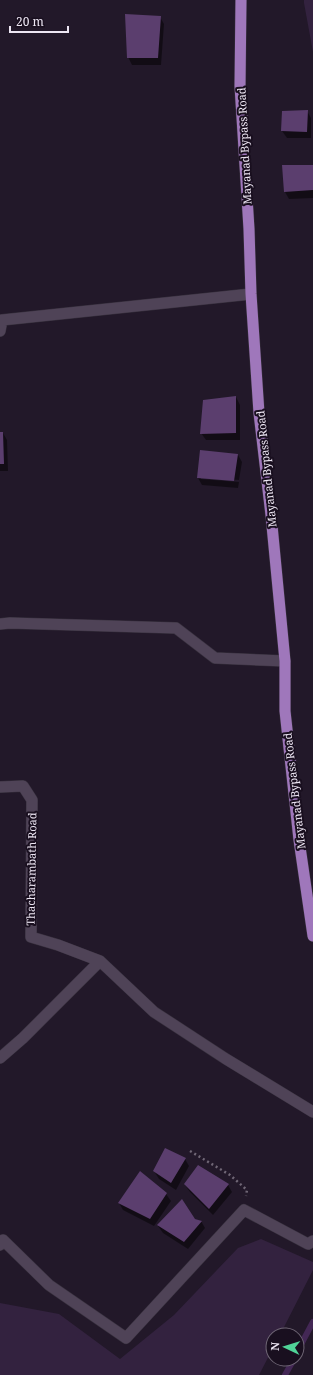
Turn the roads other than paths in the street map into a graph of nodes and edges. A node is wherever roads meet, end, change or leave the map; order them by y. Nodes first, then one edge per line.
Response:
1 (241, 0) edge
2 (251, 294) junction
3 (0, 331) edge
4 (0, 624) edge
5 (285, 661) junction
6 (0, 787) edge
7 (313, 936) edge
8 (100, 961) junction
9 (0, 1058) edge
10 (313, 1112) edge
11 (313, 1241) edge
12 (0, 1245) edge

1 - 2 main road, Mayanad Bypass Road
2 - 3 street
2 - 5 main road, Mayanad Bypass Road
4 - 5 street
5 - 7 main road, Mayanad Bypass Road
6 - 8 street, Thacharambath Road
8 - 9 street
8 - 10 street
11 - 12 street

